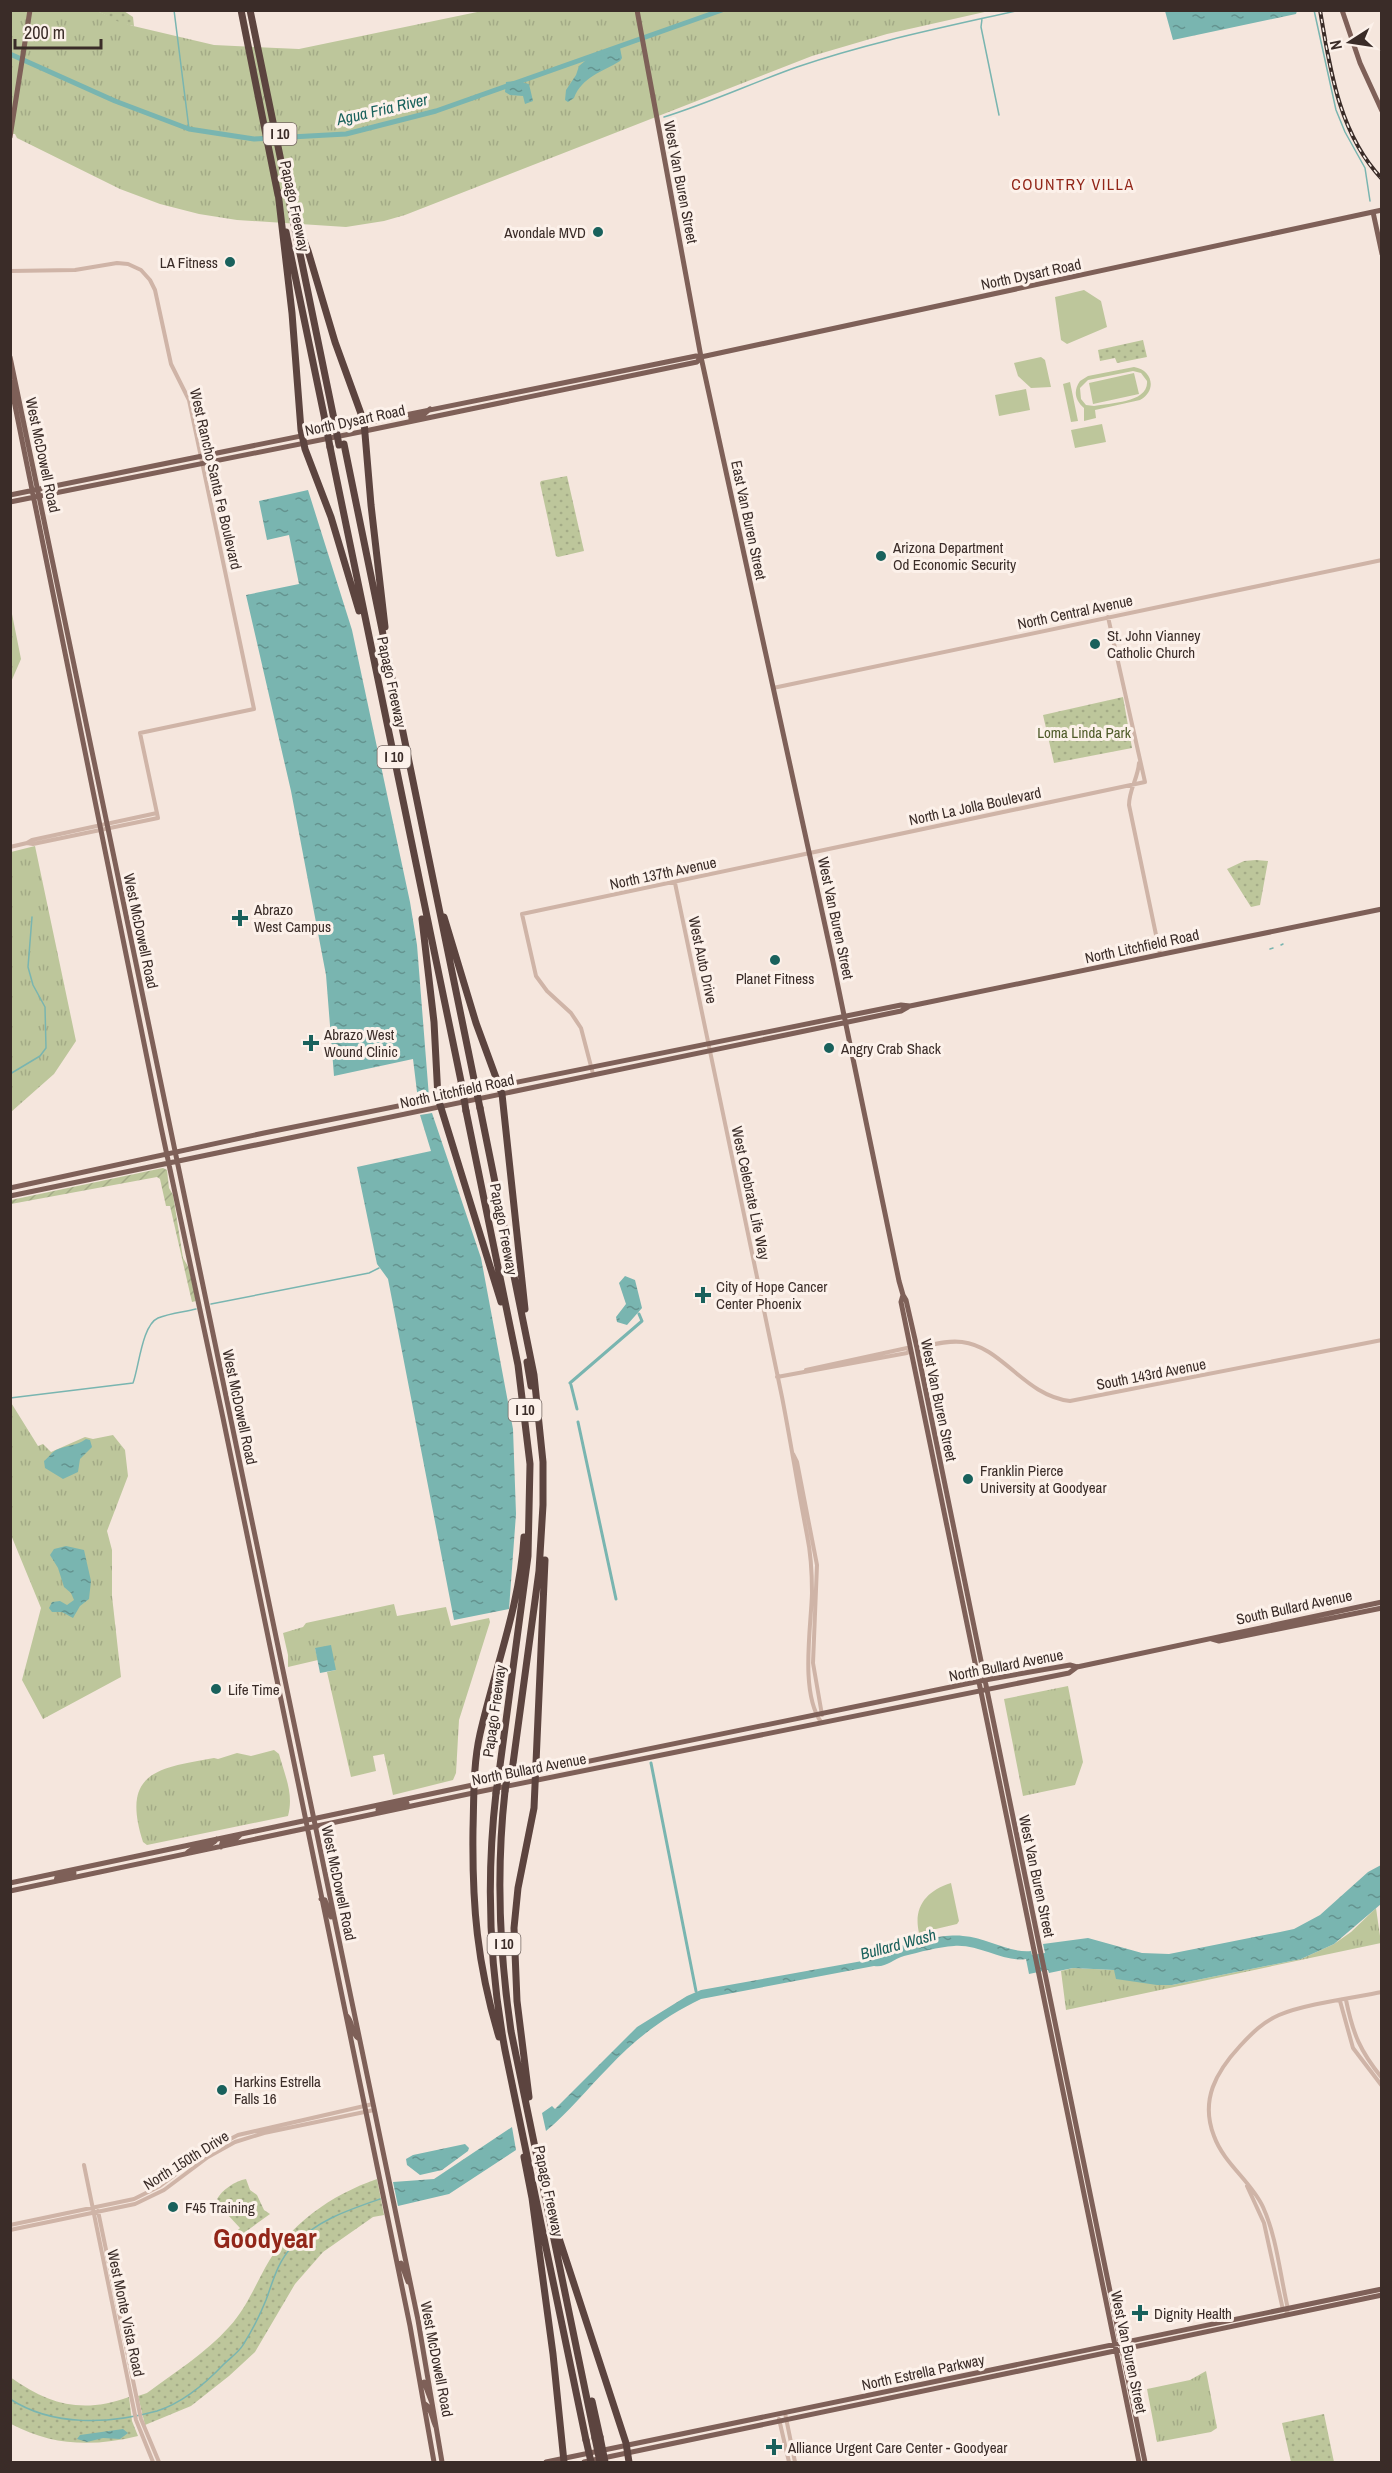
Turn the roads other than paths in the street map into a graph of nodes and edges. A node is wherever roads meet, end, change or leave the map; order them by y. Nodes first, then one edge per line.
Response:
1 (30, 10) edge
2 (241, 10) edge
3 (253, 10) edge
4 (637, 10) edge
5 (1342, 10) edge
6 (1382, 111) edge
7 (10, 137) edge
8 (1382, 210) edge
9 (1373, 212) junction
10 (284, 232) junction
11 (298, 234) junction
12 (1382, 254) edge
13 (10, 271) edge
14 (10, 357) edge
15 (702, 357) junction
16 (12, 376) edge
17 (10, 381) edge
18 (431, 408) junction
19 (411, 421) junction
20 (364, 422) junction
21 (365, 431) junction
22 (24, 433) junction
23 (302, 435) junction
24 (304, 443) junction
25 (341, 445) junction
26 (201, 459) junction
27 (36, 493) junction
28 (10, 495) edge
29 (10, 502) edge
30 (1382, 560) edge
31 (1108, 617) junction
32 (369, 638) junction
33 (74, 660) junction
34 (67, 661) junction
35 (391, 676) junction
36 (773, 688) junction
37 (1139, 756) junction
38 (1133, 786) junction
39 (108, 826) junction
40 (100, 828) junction
41 (10, 847) edge
42 (810, 853) junction
43 (675, 883) junction
44 (435, 893) junction
45 (423, 901) junction
46 (1382, 909) edge
47 (1160, 955) junction
48 (845, 1020) junction
49 (780, 1028) junction
50 (758, 1033) junction
51 (762, 1039) junction
52 (708, 1043) junction
53 (743, 1043) junction
54 (709, 1050) junction
55 (156, 1062) junction
56 (148, 1064) junction
57 (592, 1067) junction
58 (593, 1074) junction
59 (472, 1084) junction
60 (500, 1086) junction
61 (502, 1094) junction
62 (438, 1098) junction
63 (440, 1107) junction
64 (174, 1152) junction
65 (166, 1154) junction
66 (176, 1161) junction
67 (168, 1162) junction
68 (33, 1184) junction
69 (10, 1188) edge
70 (34, 1191) junction
71 (10, 1196) edge
72 (513, 1264) junction
73 (495, 1268) junction
74 (206, 1319) junction
75 (1382, 1340) edge
76 (914, 1349) junction
77 (777, 1377) junction
78 (929, 1441) junction
79 (232, 1443) junction
80 (939, 1457) junction
81 (529, 1494) junction
82 (543, 1513) junction
83 (811, 1545) junction
84 (1382, 1602) edge
85 (1382, 1608) edge
86 (1212, 1639) junction
87 (807, 1641) junction
88 (813, 1641) junction
89 (1077, 1666) junction
90 (985, 1680) junction
91 (978, 1682) junction
92 (987, 1689) junction
93 (979, 1690) junction
94 (819, 1715) junction
95 (821, 1722) junction
96 (736, 1731) junction
97 (704, 1746) junction
98 (999, 1769) junction
99 (510, 1771) junction
100 (536, 1776) junction
101 (473, 1789) junction
102 (507, 1790) junction
103 (419, 1797) junction
104 (376, 1814) junction
105 (314, 1818) junction
106 (306, 1820) junction
107 (316, 1827) junction
108 (308, 1828) junction
109 (242, 1834) junction
110 (217, 1839) junction
111 (221, 1847) junction
112 (186, 1854) junction
113 (79, 1869) junction
114 (56, 1881) junction
115 (10, 1883) edge
116 (10, 1891) edge
117 (321, 1899) junction
118 (335, 1924) junction
119 (345, 1968) junction
120 (336, 1970) junction
121 (1382, 1992) edge
122 (1346, 2000) junction
123 (1340, 2001) junction
124 (346, 2014) junction
125 (351, 2039) junction
126 (359, 2039) junction
127 (505, 2050) junction
128 (363, 2060) junction
129 (1382, 2078) edge
130 (1382, 2086) edge
131 (529, 2097) junction
132 (373, 2107) junction
133 (365, 2108) junction
134 (525, 2143) junction
135 (84, 2165) dead end
136 (95, 2210) junction
137 (11, 2227) edge
138 (557, 2232) junction
139 (397, 2261) junction
140 (411, 2286) junction
141 (1382, 2289) edge
142 (1382, 2295) edge
143 (1285, 2311) junction
144 (1118, 2347) junction
145 (420, 2375) junction
146 (901, 2389) junction
147 (857, 2398) junction
148 (876, 2401) junction
149 (434, 2403) junction
150 (425, 2404) junction
151 (832, 2411) junction
152 (781, 2413) junction
153 (138, 2420) junction
154 (787, 2421) junction
155 (780, 2422) junction
156 (437, 2428) junction
157 (708, 2429) junction
158 (1136, 2430) junction
159 (597, 2437) junction
160 (712, 2437) junction
161 (627, 2450) junction
162 (564, 2461) edge
163 (153, 2463) edge
164 (159, 2463) edge
165 (434, 2463) edge
166 (442, 2463) edge
167 (546, 2463) edge
168 (584, 2463) edge
169 (591, 2463) edge
170 (600, 2463) edge
171 (605, 2463) edge
172 (628, 2463) edge
173 (789, 2463) edge
174 (795, 2463) edge
175 (1139, 2463) edge
176 (1145, 2463) edge

1 - 7 main road
2 - 10 highway, Papago Freeway / I 10
3 - 11 highway, Papago Freeway / I 10
4 - 15 main road, West Van Buren Street
5 - 6 main road
8 - 9 main road, North Dysart Road
9 - 12 main road
9 - 15 main road, North Dysart Road
10 - 23 highway
10 - 32 highway, Papago Freeway / I 10, bridge
11 - 20 highway
11 - 25 highway, Papago Freeway / I 10
13 - 26 street, West Rancho Santa Fe Boulevard
14 - 16 main road, West McDowell Road
15 - 18 main road, North Dysart Road
15 - 19 main road, North Dysart Road
15 - 36 main road, East Van Buren Street
16 - 22 main road, West McDowell Road
17 - 22 main road, West McDowell Road
18 - 19 main road
18 - 20 main road, North Dysart Road
19 - 21 main road, North Dysart Road
20 - 21 highway
20 - 23 main road, North Dysart Road
21 - 24 main road, North Dysart Road
21 - 35 highway
22 - 27 main road, West McDowell Road
23 - 24 highway
23 - 26 main road, North Dysart Road
24 - 26 main road, North Dysart Road
24 - 32 highway
25 - 35 highway, Papago Freeway / I 10
25 - 59 highway
26 - 27 main road, North Dysart Road
26 - 39 street, West Rancho Santa Fe Boulevard
27 - 28 main road, North Dysart Road
27 - 29 main road, North Dysart Road
27 - 33 main road, West McDowell Road
27 - 34 main road, West McDowell Road
30 - 31 street, North Central Avenue
31 - 36 street, North Central Avenue
31 - 37 street
32 - 45 highway, Papago Freeway / I 10
33 - 34 main road
33 - 39 main road, West McDowell Road
34 - 40 main road, West McDowell Road
35 - 44 highway, Papago Freeway / I 10
36 - 42 main road, West Van Buren Street
37 - 38 street
37 - 38 street, North La Jolla Boulevard
38 - 42 street, North La Jolla Boulevard
38 - 47 street
39 - 40 street
39 - 55 main road, West McDowell Road
40 - 41 street
40 - 56 main road, West McDowell Road
42 - 43 street, North 137th Avenue
42 - 48 main road, West Van Buren Street
43 - 52 street, West Auto Drive
43 - 57 street, North 137th Avenue
44 - 59 highway, Papago Freeway / I 10
44 - 60 highway
45 - 62 highway
45 - 73 highway, Papago Freeway / I 10, bridge
46 - 47 main road, North Litchfield Road
47 - 48 main road, North Litchfield Road
48 - 49 main road, North Litchfield Road
48 - 51 main road, North Litchfield Road
48 - 76 main road, West Van Buren Street
49 - 50 main road, North Litchfield Road
49 - 51 main road
50 - 52 main road, North Litchfield Road
50 - 53 main road
51 - 53 main road, North Litchfield Road
52 - 54 street, West Celebrate Life Way
52 - 57 main road, North Litchfield Road
53 - 54 main road, North Litchfield Road
54 - 58 main road, North Litchfield Road
54 - 77 street, West Celebrate Life Way
55 - 56 main road
55 - 64 main road, West McDowell Road
56 - 65 main road, West McDowell Road
57 - 58 street
57 - 60 main road, North Litchfield Road
58 - 61 main road, North Litchfield Road
59 - 72 highway, Papago Freeway / I 10, bridge
60 - 61 highway
60 - 62 main road, North Litchfield Road
61 - 63 main road, North Litchfield Road
61 - 72 highway
62 - 63 highway
62 - 64 main road, North Litchfield Road
63 - 66 main road, North Litchfield Road
63 - 73 highway
64 - 65 main road, North Litchfield Road
64 - 66 main road, West McDowell Road
65 - 67 main road, West McDowell Road
65 - 68 main road, North Litchfield Road
66 - 67 main road, North Litchfield Road
66 - 74 main road, West McDowell Road
67 - 70 main road, North Litchfield Road
67 - 74 main road, West McDowell Road
68 - 69 main road, North Litchfield Road
68 - 70 main road
70 - 71 main road, North Litchfield Road
72 - 82 highway, Papago Freeway / I 10
72 - 99 highway
73 - 81 highway, Papago Freeway / I 10
74 - 79 main road, West McDowell Road
75 - 76 street, South 143rd Avenue
76 - 77 street, South 143rd Avenue
76 - 78 main road, West Van Buren Street
76 - 80 main road, West Van Buren Street
77 - 83 street, West Celebrate Life Way
78 - 80 main road
78 - 91 main road, West Van Buren Street
79 - 105 main road, West McDowell Road
79 - 106 main road, West McDowell Road
80 - 90 main road, West Van Buren Street
81 - 101 highway
81 - 127 highway, Papago Freeway / I 10, bridge
82 - 99 highway, Papago Freeway / I 10
82 - 100 highway
83 - 87 street, West Celebrate Life Way
83 - 88 street, West Celebrate Life Way
84 - 86 main road, South Bullard Avenue
85 - 86 main road, South Bullard Avenue
86 - 89 main road, South Bullard Avenue
87 - 88 street
87 - 94 street, West Celebrate Life Way
88 - 94 street, West Celebrate Life Way
89 - 90 main road, North Bullard Avenue
89 - 92 main road, North Bullard Avenue
90 - 91 main road, North Bullard Avenue
90 - 92 main road, West Van Buren Street
91 - 93 main road, West Van Buren Street
91 - 94 main road, North Bullard Avenue
92 - 93 main road, North Bullard Avenue
92 - 98 main road, West Van Buren Street
93 - 95 main road, North Bullard Avenue
93 - 98 main road, West Van Buren Street
94 - 95 street, West Celebrate Life Way
94 - 96 main road, North Bullard Avenue
95 - 97 main road, North Bullard Avenue
96 - 97 main road
96 - 100 main road, North Bullard Avenue
97 - 100 main road, North Bullard Avenue
98 - 144 main road, West Van Buren Street
99 - 102 highway, Papago Freeway / I 10, bridge
100 - 101 main road, North Bullard Avenue
100 - 131 highway
101 - 103 main road, North Bullard Avenue
101 - 104 main road, North Bullard Avenue
101 - 127 highway
102 - 131 highway, Papago Freeway / I 10
102 - 159 highway
103 - 104 main road
103 - 105 main road, North Bullard Avenue
104 - 107 main road, North Bullard Avenue
105 - 106 main road, North Bullard Avenue
105 - 107 main road, West McDowell Road
106 - 108 main road, West McDowell Road
106 - 109 main road, North Bullard Avenue
107 - 108 main road, North Bullard Avenue
107 - 118 main road, West McDowell Road
108 - 111 main road, North Bullard Avenue
108 - 117 main road, West McDowell Road
109 - 110 main road, North Bullard Avenue
109 - 111 main road
110 - 112 main road
110 - 113 main road, North Bullard Avenue
111 - 112 main road, North Bullard Avenue
112 - 114 main road, North Bullard Avenue
113 - 114 main road
113 - 115 main road, North Bullard Avenue
114 - 116 main road, North Bullard Avenue
117 - 118 main road
117 - 120 main road, West McDowell Road
118 - 119 main road, West McDowell Road
119 - 120 main road
119 - 126 main road, West McDowell Road
120 - 124 main road, West McDowell Road
121 - 122 street
122 - 123 street
122 - 129 street
123 - 130 street
123 - 143 street
124 - 125 main road, West McDowell Road
124 - 126 main road
125 - 128 main road
125 - 133 main road, West McDowell Road
126 - 128 main road, West McDowell Road
127 - 134 highway, Papago Freeway / I 10
128 - 132 main road, West McDowell Road
131 - 138 highway, Papago Freeway / I 10
132 - 133 street, North 150th Drive
132 - 140 main road, West McDowell Road
133 - 136 street, North 150th Drive
133 - 139 main road, West McDowell Road
134 - 162 highway
134 - 169 highway, Papago Freeway / I 10, bridge
135 - 136 street, West Monte Vista Road
136 - 137 street, North 150th Drive
136 - 153 street, West Monte Vista Road
138 - 159 highway, Papago Freeway / I 10
138 - 161 highway
139 - 140 main road
139 - 145 main road, West McDowell Road
140 - 149 main road, West McDowell Road
141 - 143 main road
142 - 143 main road
143 - 144 main road, North Estrella Parkway
144 - 146 main road, North Estrella Parkway
144 - 148 main road, North Estrella Parkway
144 - 158 main road, West Van Buren Street
145 - 149 main road
145 - 150 main road, West McDowell Road
146 - 147 main road, North Estrella Parkway
146 - 148 main road
147 - 151 main road
147 - 152 main road, North Estrella Parkway
148 - 151 main road, North Estrella Parkway
149 - 156 main road, West McDowell Road
150 - 156 main road
150 - 165 main road, West McDowell Road
151 - 154 main road, North Estrella Parkway
152 - 154 street
152 - 155 street
152 - 157 main road, North Estrella Parkway
153 - 163 street, West Monte Vista Road
153 - 164 street, West Monte Vista Road
154 - 155 main road, North Estrella Parkway
154 - 174 street
155 - 160 main road, North Estrella Parkway
155 - 173 street
156 - 166 main road, West McDowell Road
157 - 160 main road
157 - 161 main road, North Estrella Parkway
158 - 175 main road, West Van Buren Street
158 - 176 main road, West Van Buren Street
159 - 170 highway, bridge
159 - 171 highway, Papago Freeway / I 10, bridge
160 - 161 main road, North Estrella Parkway
161 - 162 main road, North Estrella Parkway
161 - 168 main road, North Estrella Parkway
161 - 172 highway
162 - 167 main road, North Estrella Parkway

